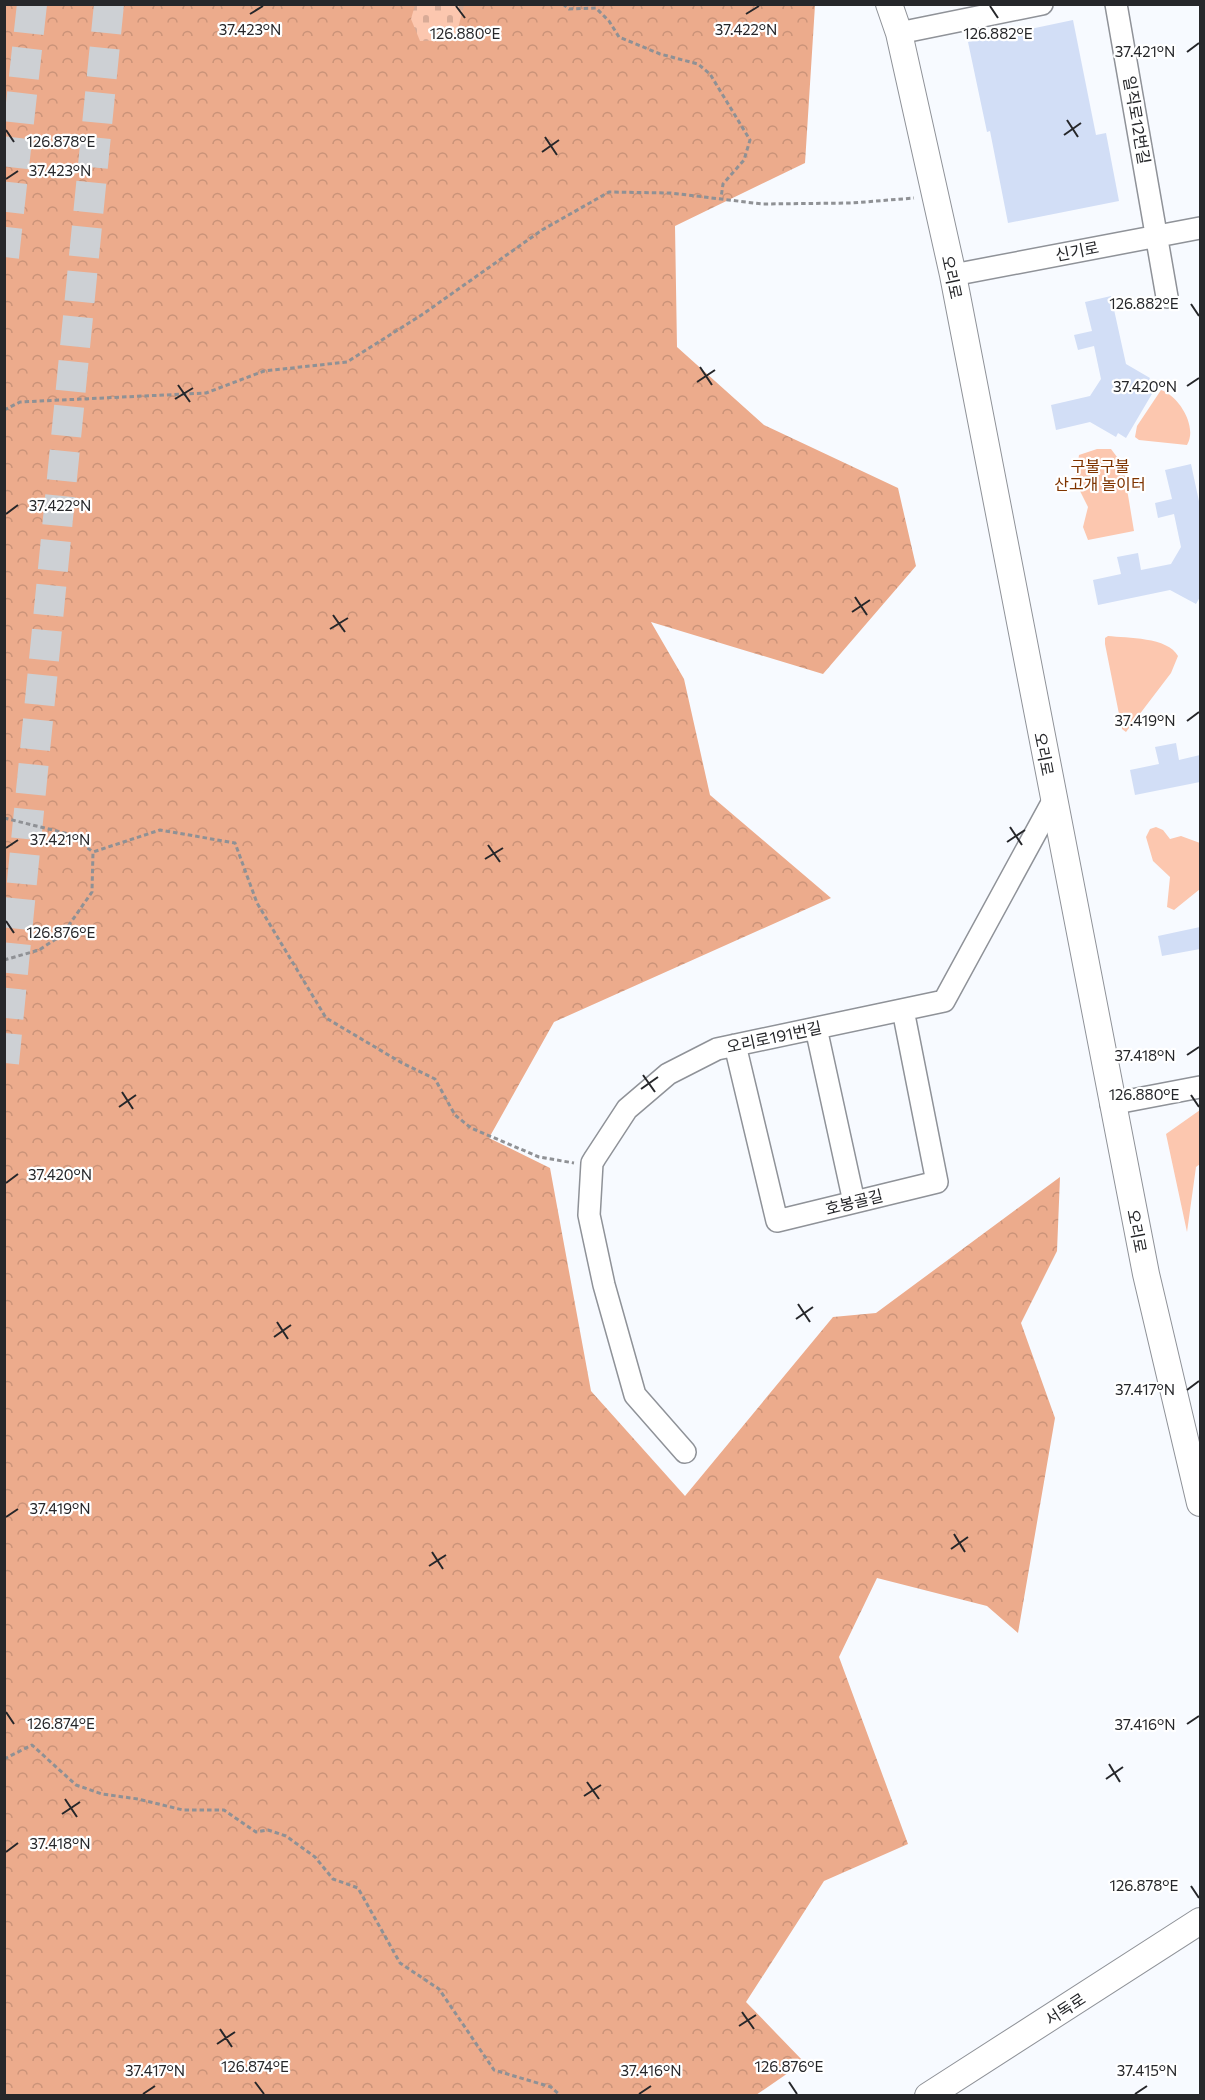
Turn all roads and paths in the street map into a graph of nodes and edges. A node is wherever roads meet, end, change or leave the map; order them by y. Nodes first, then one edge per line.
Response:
1 (563, 4) edge
2 (889, 4) edge
3 (1042, 4) edge
4 (1116, 4) edge
5 (899, 33) junction
6 (935, 196) junction
7 (721, 199) junction
8 (1200, 228) edge
9 (1157, 236) junction
10 (953, 275) junction
11 (1167, 297) dead end
12 (4, 410) edge
13 (1053, 801) junction
14 (4, 818) edge
15 (93, 852) junction
16 (4, 960) edge
17 (903, 1010) junction
18 (816, 1028) junction
19 (735, 1045) junction
20 (1200, 1087) edge
21 (1111, 1104) junction
22 (595, 1158) junction
23 (854, 1202) junction
24 (685, 1452) dead end
25 (1200, 1503) edge
26 (4, 1759) edge
27 (1200, 1904) edge
28 (1200, 1921) edge
29 (1200, 1932) edge
30 (1173, 1939) junction
31 (561, 2096) edge
32 (928, 2096) edge

1 - 7 path
2 - 5 main road, 오리로
3 - 5 street
4 - 9 street, 일직로12번길
5 - 6 main road, 오리로
6 - 7 path
6 - 10 main road, 오리로
7 - 12 path
8 - 9 street, 신기로
9 - 10 street, 신기로
9 - 11 street, 일직로12번길
10 - 13 main road, 오리로
13 - 17 street, 오리로191번길
13 - 21 main road, 오리로
14 - 15 path
15 - 16 path
15 - 22 path
17 - 18 street, 오리로191번길
17 - 23 street, 호봉골길
18 - 19 street, 오리로191번길
18 - 23 street
19 - 22 street, 오리로191번길
19 - 23 street, 호봉골길
20 - 21 street
21 - 25 main road, 오리로
22 - 24 street, 오리로191번길
26 - 31 path
27 - 30 main road
28 - 30 main road, 서독로
29 - 30 main road
30 - 32 main road, 서독로

